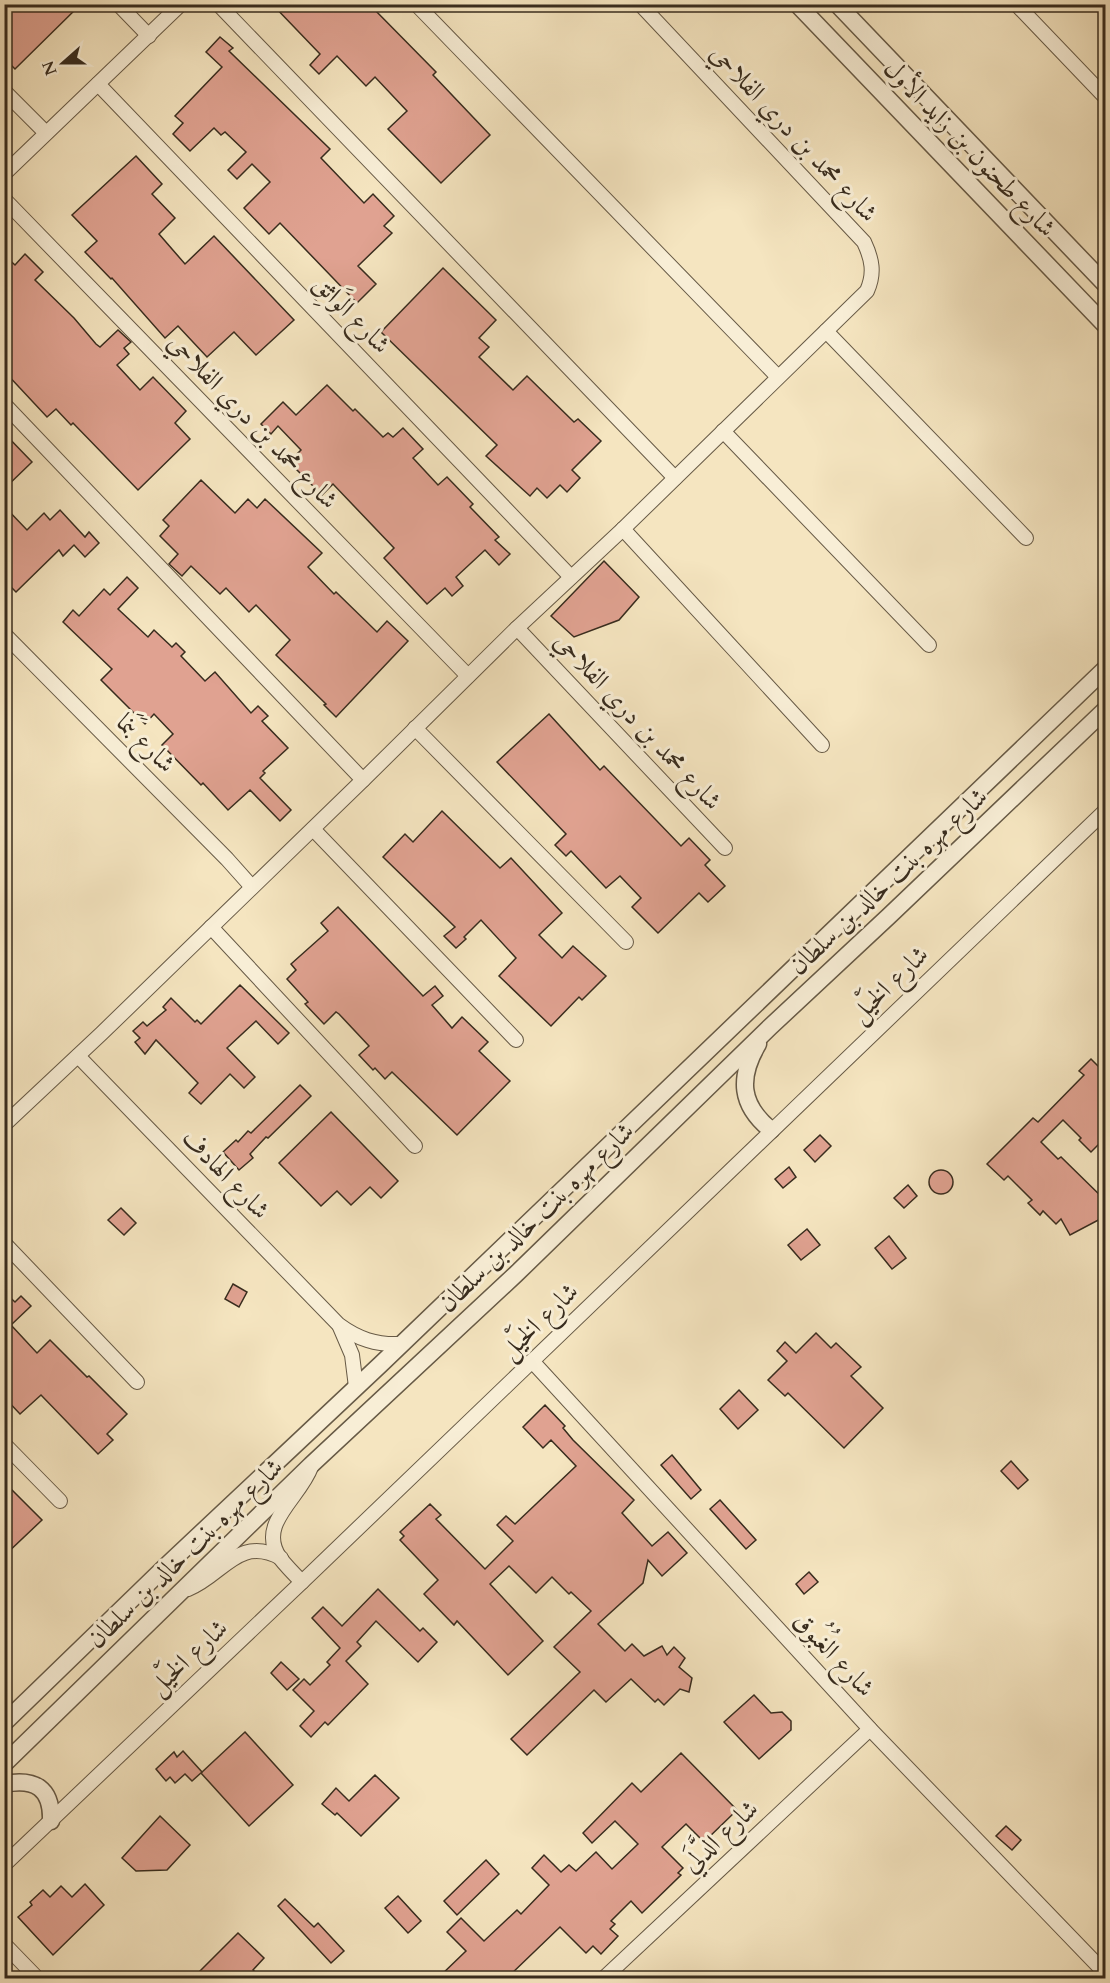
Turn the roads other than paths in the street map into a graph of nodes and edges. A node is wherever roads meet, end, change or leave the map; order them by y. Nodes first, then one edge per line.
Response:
1 (118, 4) edge
2 (181, 4) edge
3 (218, 4) edge
4 (416, 4) edge
5 (640, 4) edge
6 (797, 4) edge
7 (837, 4) edge
8 (1016, 4) edge
9 (149, 36) junction
10 (98, 84) junction
11 (4, 91) edge
12 (1106, 98) edge
13 (46, 133) junction
14 (4, 174) edge
15 (4, 199) edge
16 (1106, 285) edge
17 (1106, 326) edge
18 (826, 331) junction
19 (778, 377) junction
20 (4, 404) edge
21 (723, 431) junction
22 (675, 478) junction
23 (623, 529) junction
24 (1026, 538) dead end
25 (571, 577) junction
26 (517, 628) junction
27 (4, 634) edge
28 (930, 645) dead end
29 (1106, 668) edge
30 (468, 676) junction
31 (1106, 709) edge
32 (415, 729) junction
33 (822, 745) dead end
34 (363, 780) junction
35 (1106, 810) edge
36 (313, 829) junction
37 (725, 848) dead end
38 (252, 887) junction
39 (211, 927) junction
40 (626, 942) dead end
41 (770, 1027) junction
42 (516, 1040) dead end
43 (78, 1056) junction
44 (4, 1125) edge
45 (771, 1130) junction
46 (415, 1146) dead end
47 (4, 1243) edge
48 (339, 1325) junction
49 (400, 1344) junction
50 (532, 1361) junction
51 (137, 1382) dead end
52 (356, 1387) junction
53 (4, 1444) edge
54 (311, 1465) junction
55 (60, 1501) dead end
56 (280, 1558) junction
57 (302, 1582) junction
58 (181, 1592) junction
59 (4, 1723) edge
60 (870, 1729) junction
61 (4, 1764) edge
62 (4, 1784) edge
63 (51, 1821) junction
64 (4, 1865) edge
65 (4, 1944) edge
66 (1106, 1974) edge
67 (38, 1978) edge
68 (604, 1978) edge

1 - 9 street
2 - 9 street
3 - 22 street
4 - 19 street
5 - 18 street, شارع محمد بن دري الفلاحي
6 - 17 street, شارع طحنون بن زايد الأول
7 - 16 street, شارع طحنون بن زايد الأول
8 - 12 street
9 - 10 street
10 - 13 street
10 - 25 street, شارع الوَاثِق
11 - 13 street
13 - 14 street
15 - 30 street, شارع محمد بن دري الفلاحي
18 - 19 street, شارع محمد بن دري الفلاحي
18 - 24 street
19 - 21 street, شارع محمد بن دري الفلاحي
20 - 34 street
21 - 22 street, شارع محمد بن دري الفلاحي
21 - 28 street
22 - 23 street, شارع محمد بن دري الفلاحي
23 - 25 street, شارع محمد بن دري الفلاحي
23 - 33 street
25 - 26 street, شارع محمد بن دري الفلاحي
26 - 30 street, شارع محمد بن دري الفلاحي
26 - 37 street, شارع محمد بن دري الفلاحي
27 - 38 street, شارع بَنَما
29 - 49 street, شارع مهره بنت خالد بن سلطان
30 - 32 street, شارع محمد بن دري الفلاحي
31 - 41 street, شارع مهره بنت خالد بن سلطان
32 - 34 street, شارع محمد بن دري الفلاحي
32 - 40 street
34 - 36 street, شارع محمد بن دري الفلاحي
35 - 45 street, شارع الخَيْل
36 - 38 street, شارع محمد بن دري الفلاحي
36 - 42 street
38 - 39 street, شارع محمد بن دري الفلاحي
39 - 43 street, شارع محمد بن دري الفلاحي
39 - 46 street
41 - 45 street
41 - 54 street, شارع مهره بنت خالد بن سلطان
43 - 44 street, شارع محمد بن دري الفلاحي
43 - 48 street, شارع الهادف
45 - 50 street, شارع الخَيْل
47 - 51 street
48 - 49 street, شارع الهادف
48 - 52 street, شارع الهادف
49 - 52 street, شارع مهره بنت خالد بن سلطان
50 - 57 street, شارع الخَيْل
50 - 60 street, شارع الغُبُوق
52 - 59 street, شارع مهره بنت خالد بن سلطان
53 - 55 street
54 - 56 street
54 - 58 street, شارع مهره بنت خالد بن سلطان
56 - 57 street
56 - 58 street
57 - 63 street, شارع الخَيْل
58 - 61 street, شارع مهره بنت خالد بن سلطان
60 - 66 street, شارع الغُبُوق
60 - 68 street, شارع الدَّلَي
62 - 63 street
63 - 64 street, شارع الخَيْل
65 - 67 street

